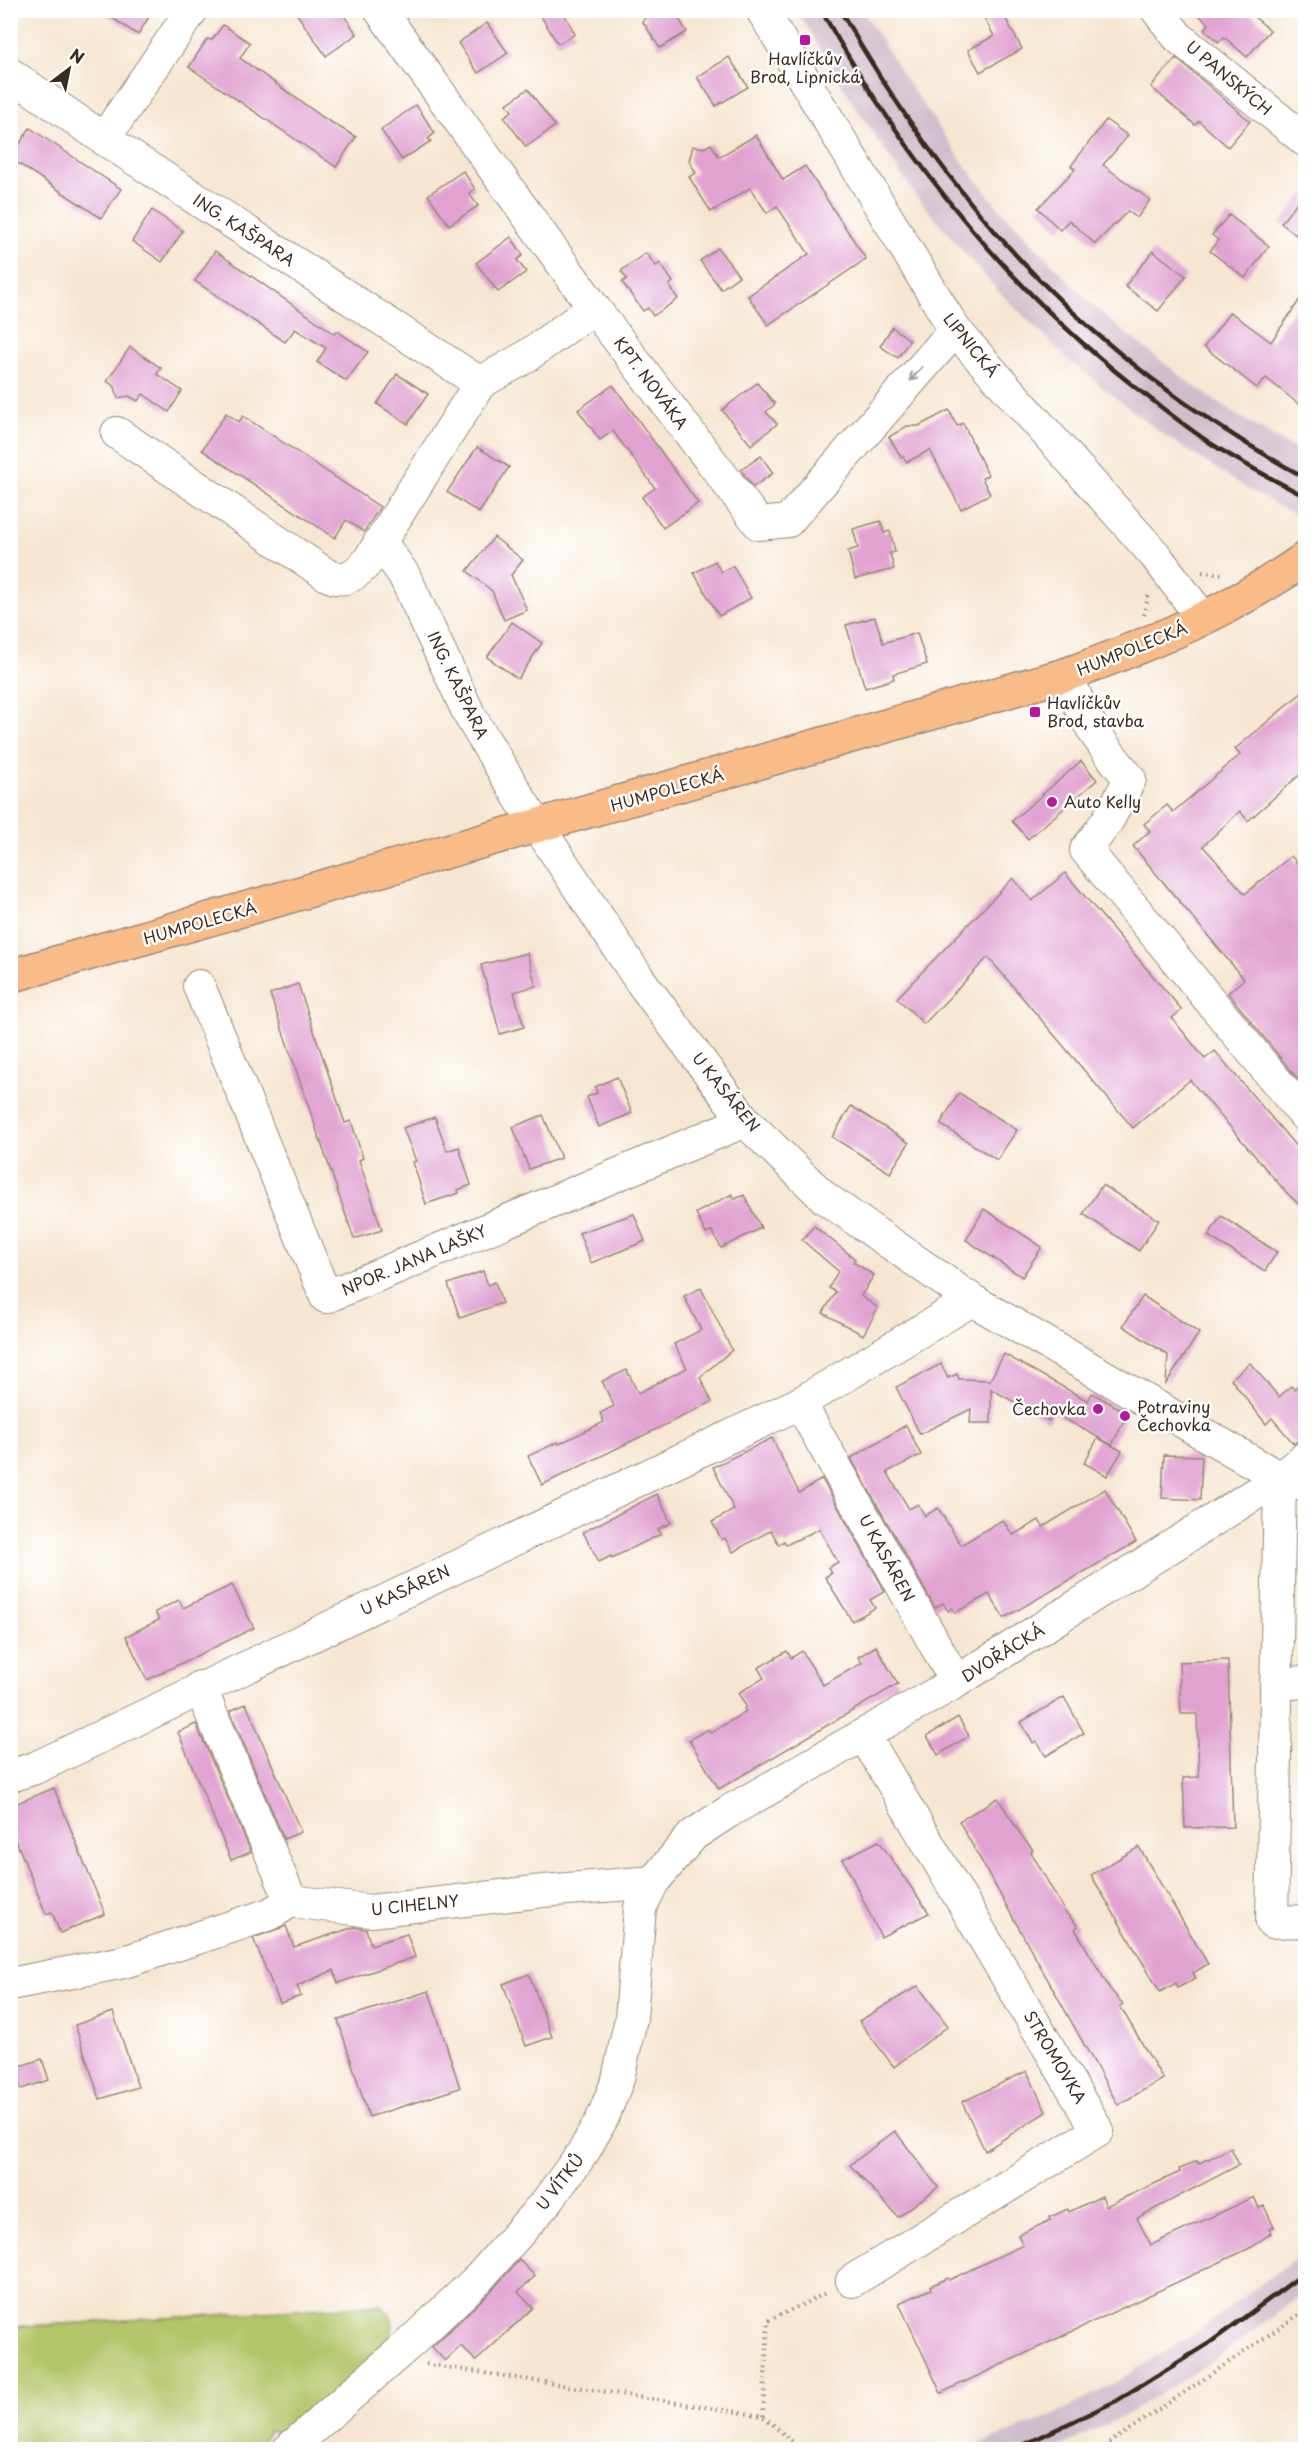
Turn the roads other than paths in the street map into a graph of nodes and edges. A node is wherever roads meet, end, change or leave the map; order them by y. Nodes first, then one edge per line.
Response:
1 (192, 10) edge
2 (380, 10) edge
3 (762, 10) edge
4 (1156, 10) edge
5 (10, 74) edge
6 (104, 139) junction
7 (1305, 141) edge
8 (594, 308) junction
9 (955, 330) junction
10 (480, 383) junction
11 (117, 433) dead end
12 (380, 541) junction
13 (1305, 558) edge
14 (1203, 620) junction
15 (1068, 674) junction
16 (540, 827) junction
17 (10, 976) edge
18 (199, 986) dead end
19 (1305, 1117) edge
20 (745, 1121) junction
21 (972, 1300) junction
22 (800, 1403) junction
23 (1305, 1457) edge
24 (1293, 1482) edge
25 (957, 1682) junction
26 (1291, 1683) edge
27 (200, 1688) junction
28 (864, 1735) junction
29 (10, 1776) edge
30 (693, 1835) joint
31 (653, 1882) junction
32 (291, 1901) junction
33 (1305, 1921) edge
34 (10, 1984) edge
35 (852, 2281) road end
36 (288, 2450) edge

1 - 6 street
2 - 8 street, KPT. NOVÁKA
3 - 9 street, LIPNICKÁ
4 - 7 street, U PANSKÝCH
5 - 6 street, ING. KAŠPARA
6 - 10 street, ING. KAŠPARA
9 -> 8 street, KPT. NOVÁKA
8 - 10 street
9 - 14 street, LIPNICKÁ
10 - 12 street
11 - 12 street
12 - 16 street, ING. KAŠPARA
13 - 14 main road, HUMPOLECKÁ
14 - 15 main road, HUMPOLECKÁ
15 - 16 main road, HUMPOLECKÁ
15 - 19 street
16 - 17 main road, HUMPOLECKÁ
16 - 20 street, U KASÁREN
18 - 20 street, NPOR. JANA LAŠKY
20 - 21 street, U KASÁREN
21 - 22 street, U KASÁREN
21 - 24 street, U KASÁREN
22 - 25 street, U KASÁREN
22 - 27 street, U KASÁREN
23 - 24 street, DVOŘÁCKÁ
24 - 25 street, DVOŘÁCKÁ
24 - 26 street
25 - 28 street, DVOŘÁCKÁ
26 - 33 street
27 - 29 street, U KASÁREN
27 - 32 street
28 - 30 street, DVOŘÁCKÁ
28 - 35 street, STROMOVKA
30 - 31 street, U VÍTKŮ
31 - 32 street, U CIHELNY
31 - 36 street, U VÍTKŮ
32 - 34 street

